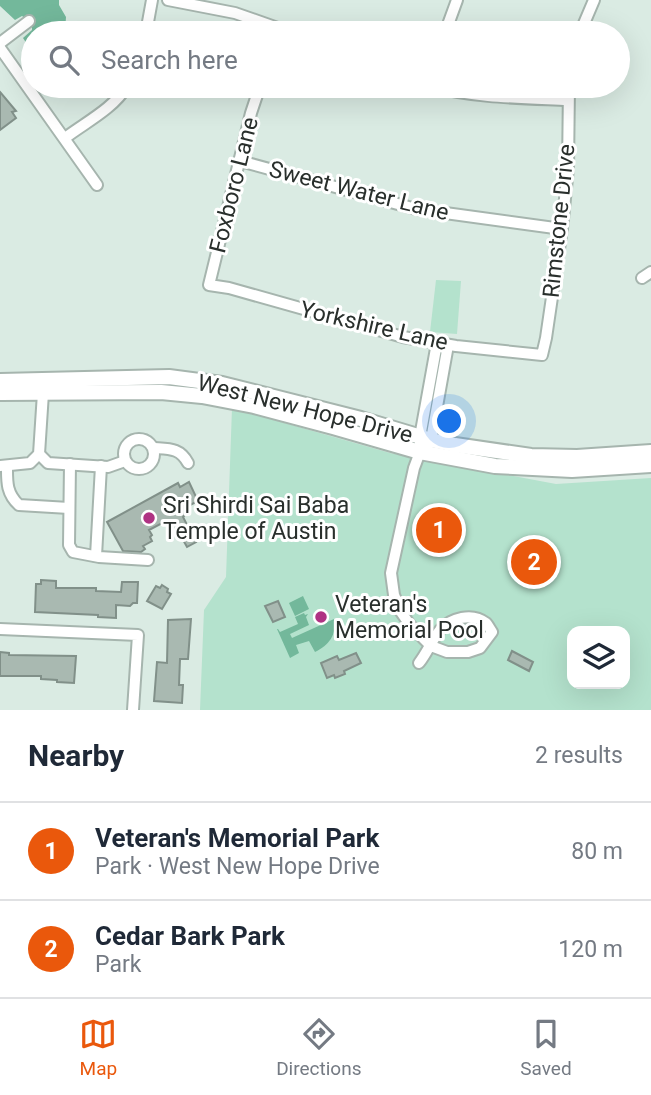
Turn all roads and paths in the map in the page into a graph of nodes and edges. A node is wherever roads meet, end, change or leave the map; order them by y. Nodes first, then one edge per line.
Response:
1 (152, 0) edge
2 (168, 0) edge
3 (457, 0) edge
4 (593, 0) edge
5 (148, 21) edge
6 (256, 21) edge
7 (449, 21) edge
8 (585, 21) edge
9 (21, 27) edge
10 (0, 43) edge
11 (0, 48) edge
12 (21, 77) edge
13 (36, 98) edge
14 (119, 98) edge
15 (257, 98) edge
16 (531, 98) edge
17 (568, 100) joint
18 (65, 138) junction
19 (240, 161) junction
20 (97, 185) dead end
21 (562, 229) junction
22 (209, 285) joint
23 (443, 344) junction
24 (542, 355) joint
25 (0, 381) edge
26 (0, 393) edge
27 (43, 393) junction
28 (425, 438) junction
29 (154, 449) junction
30 (651, 452) edge
31 (419, 453) junction
32 (39, 454) junction
33 (125, 461) junction
34 (188, 463) dead end
35 (70, 464) junction
36 (651, 465) edge
37 (4, 466) edge
38 (101, 466) junction
39 (69, 508) junction
40 (96, 556) junction
41 (148, 560) dead end
42 (0, 629) edge
43 (431, 646) junction
44 (419, 663) dead end
45 (133, 710) edge

1 - 5 street
2 - 6 street
3 - 7 street
4 - 8 street
9 - 10 street
11 - 12 street
13 - 18 street
14 - 18 street
15 - 19 street, Foxboro Lane
16 - 17 street
17 - 21 street, Rimstone Drive
18 - 20 street
19 - 21 street, Sweet Water Lane
19 - 22 street, Foxboro Lane
21 - 24 street, Rimstone Drive
22 - 23 street, Yorkshire Lane
23 - 24 street, Yorkshire Lane
23 - 28 street
25 - 28 main road, West New Hope Drive
26 - 27 main road, West New Hope Drive
27 - 31 main road, West New Hope Drive
27 - 32 street
28 - 30 main road, West New Hope Drive
28 - 31 street
29 - 33 street
29 - 33 street
29 - 34 street
31 - 36 main road, West New Hope Drive
31 - 43 street
32 - 35 street
32 - 37 street
33 - 38 street
35 - 38 street
35 - 39 street
37 - 39 street
38 - 40 street
39 - 40 street
40 - 41 street
42 - 45 street
43 - 43 street
43 - 44 street

